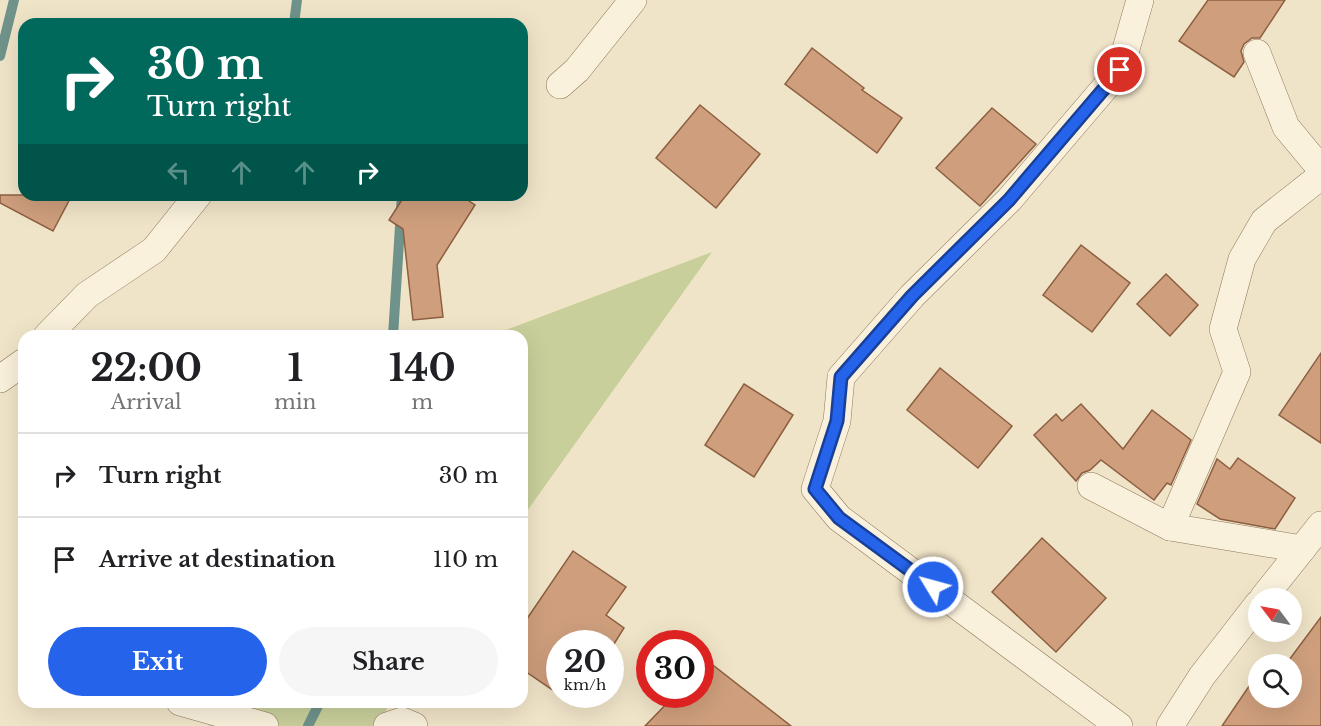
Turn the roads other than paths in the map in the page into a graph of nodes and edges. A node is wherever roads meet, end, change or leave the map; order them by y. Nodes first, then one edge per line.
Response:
1 (633, 0) edge
2 (1140, 0) edge
3 (1257, 52) dead end
4 (560, 85) dead end
5 (1321, 169) edge
6 (1321, 176) edge
7 (193, 201) edge
8 (72, 323) edge
9 (59, 330) edge
10 (18, 366) edge
11 (0, 379) edge
12 (1090, 486) dead end
13 (1321, 525) edge
14 (1170, 527) junction
15 (1302, 549) junction
16 (1271, 588) edge
17 (1248, 617) edge
18 (202, 708) edge
19 (263, 725) edge
20 (387, 726) edge
21 (414, 726) edge
22 (1119, 726) edge
23 (1170, 726) edge

1 - 4 street
2 - 22 street
3 - 5 street
6 - 14 street
7 - 8 street
8 - 9 street
10 - 11 street
12 - 14 street
13 - 15 street
14 - 15 street
15 - 16 street
17 - 23 street
18 - 19 street
20 - 21 street

